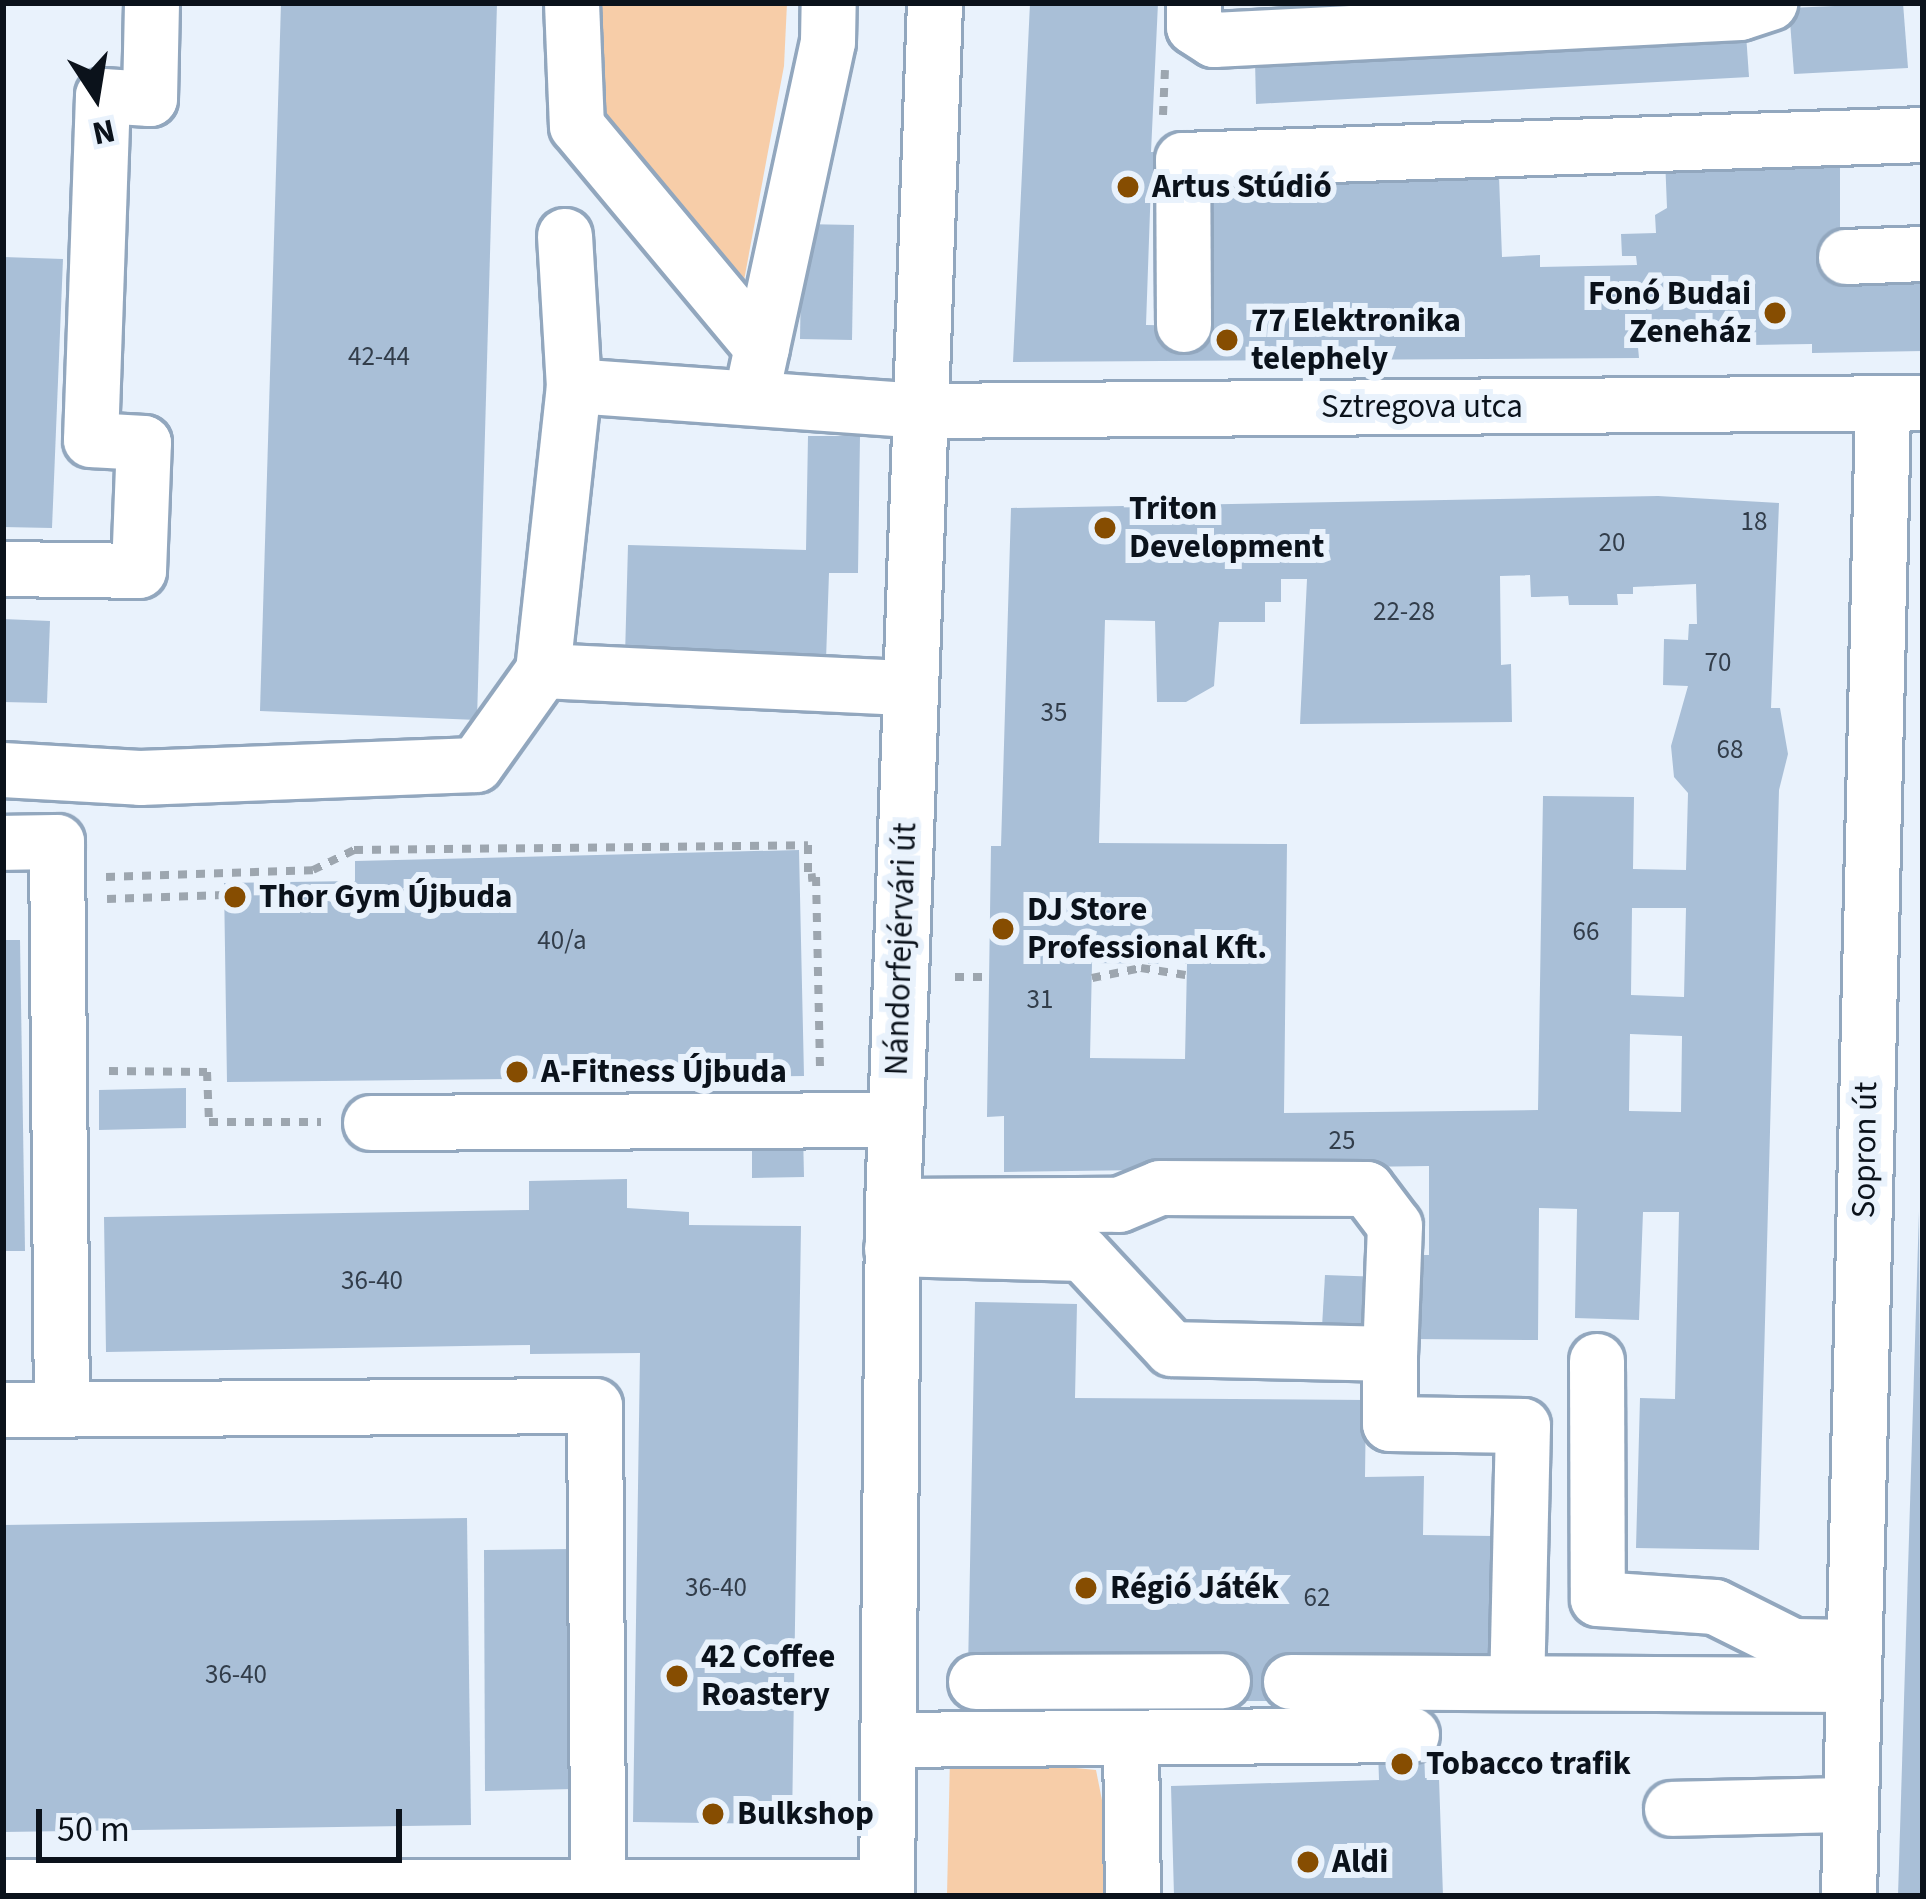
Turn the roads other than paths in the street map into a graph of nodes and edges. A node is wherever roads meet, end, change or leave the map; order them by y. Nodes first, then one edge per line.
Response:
1 (152, 3) edge
2 (572, 3) edge
3 (803, 3) edge
4 (829, 3) edge
5 (934, 3) edge
6 (1770, 3) edge
7 (1180, 24) edge
8 (810, 127) junction
9 (1923, 136) edge
10 (565, 236) dead end
11 (1923, 254) edge
12 (1846, 257) dead end
13 (762, 348) junction
14 (1185, 365) junction
15 (574, 386) junction
16 (751, 401) junction
17 (1903, 404) edge
18 (922, 411) junction
19 (3, 569) edge
20 (543, 670) junction
21 (910, 688) junction
22 (3, 770) edge
23 (3, 843) edge
24 (895, 1120) junction
25 (371, 1123) road end
26 (892, 1228) junction
27 (1390, 1354) junction
28 (1597, 1361) dead end
29 (3, 1410) edge
30 (62, 1410) junction
31 (1853, 1666) junction
32 (1223, 1681) dead end
33 (976, 1682) dead end
34 (1291, 1682) dead end
35 (1516, 1683) junction
36 (1412, 1736) dead end
37 (1130, 1738) junction
38 (890, 1740) junction
39 (1850, 1805) junction
40 (1672, 1809) dead end
41 (598, 1886) junction
42 (3, 1887) edge
43 (887, 1892) edge
44 (1133, 1896) edge
45 (1849, 1896) edge

1 - 19 street
2 - 13 street
3 - 8 street
4 - 8 street
5 - 18 street, Nándorfejérvári út
6 - 7 street
8 - 13 street
9 - 14 street
10 - 15 street
11 - 12 street
13 - 16 street
14 - 17 street, Sztregova utca
14 - 18 street, Sztregova utca
15 - 16 street, Sztregova utca
15 - 20 street
16 - 18 street, Sztregova utca
17 - 31 street, Sopron út
18 - 21 street, Nándorfejérvári út
20 - 21 street
20 - 22 street
21 - 24 street, Nándorfejérvári út
23 - 30 street
24 - 25 street
24 - 26 street, Nándorfejérvári út
26 - 27 street
26 - 27 street
26 - 38 street, Nándorfejérvári út
27 - 35 street
28 - 31 street
29 - 30 street
30 - 41 street
31 - 35 street
31 - 39 street, Sopron út
32 - 33 street
34 - 35 street
36 - 37 street
37 - 38 street
37 - 44 street
38 - 43 street, Nándorfejérvári út
39 - 40 street
39 - 45 street, Sopron út
41 - 42 street
41 - 43 street

